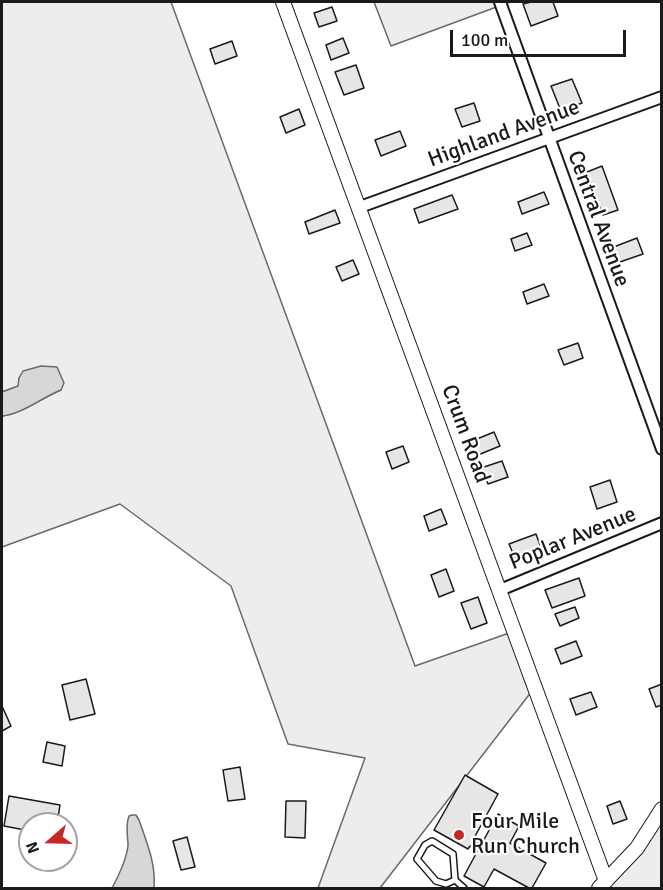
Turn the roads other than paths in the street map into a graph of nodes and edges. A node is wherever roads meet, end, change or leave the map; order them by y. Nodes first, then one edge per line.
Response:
1 (283, 2) edge
2 (500, 2) edge
3 (662, 97) edge
4 (549, 138) junction
5 (360, 207) junction
6 (662, 449) edge
7 (662, 523) edge
8 (500, 590) junction
9 (662, 809) edge
10 (455, 880) junction
11 (602, 885) edge
12 (464, 888) edge

1 - 5 street, Crum Road
2 - 4 street, Central Avenue
3 - 4 street, Highland Avenue
4 - 5 street, Highland Avenue
4 - 6 street, Central Avenue
5 - 8 street, Crum Road
7 - 8 street, Poplar Avenue
8 - 11 street, Crum Road
9 - 11 street
10 - 10 lane
10 - 12 lane

